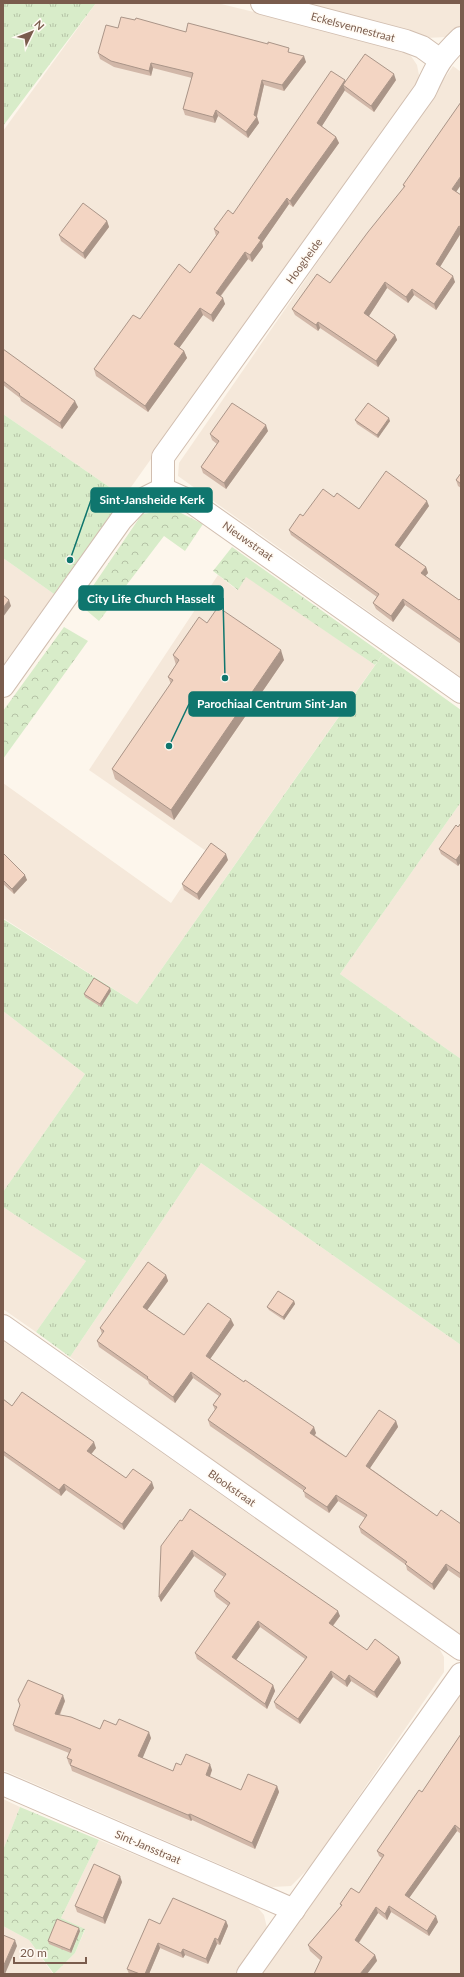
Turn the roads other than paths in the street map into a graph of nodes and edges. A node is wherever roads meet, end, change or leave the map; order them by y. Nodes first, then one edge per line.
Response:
1 (262, 3) edge
2 (461, 38) edge
3 (440, 60) junction
4 (163, 489) junction
5 (3, 686) edge
6 (461, 692) edge
7 (3, 1326) edge
8 (461, 1649) edge
9 (461, 1674) edge
10 (3, 1784) edge
11 (294, 1910) junction
12 (248, 1974) edge

1 - 3 street, Eckelsvennestraat
2 - 3 street, Hoogheide
3 - 4 street, Hoogheide
4 - 5 street
4 - 6 street, Nieuwstraat
7 - 8 street, Blookstraat
9 - 11 street
10 - 11 street, Sint-Jansstraat
11 - 12 street

